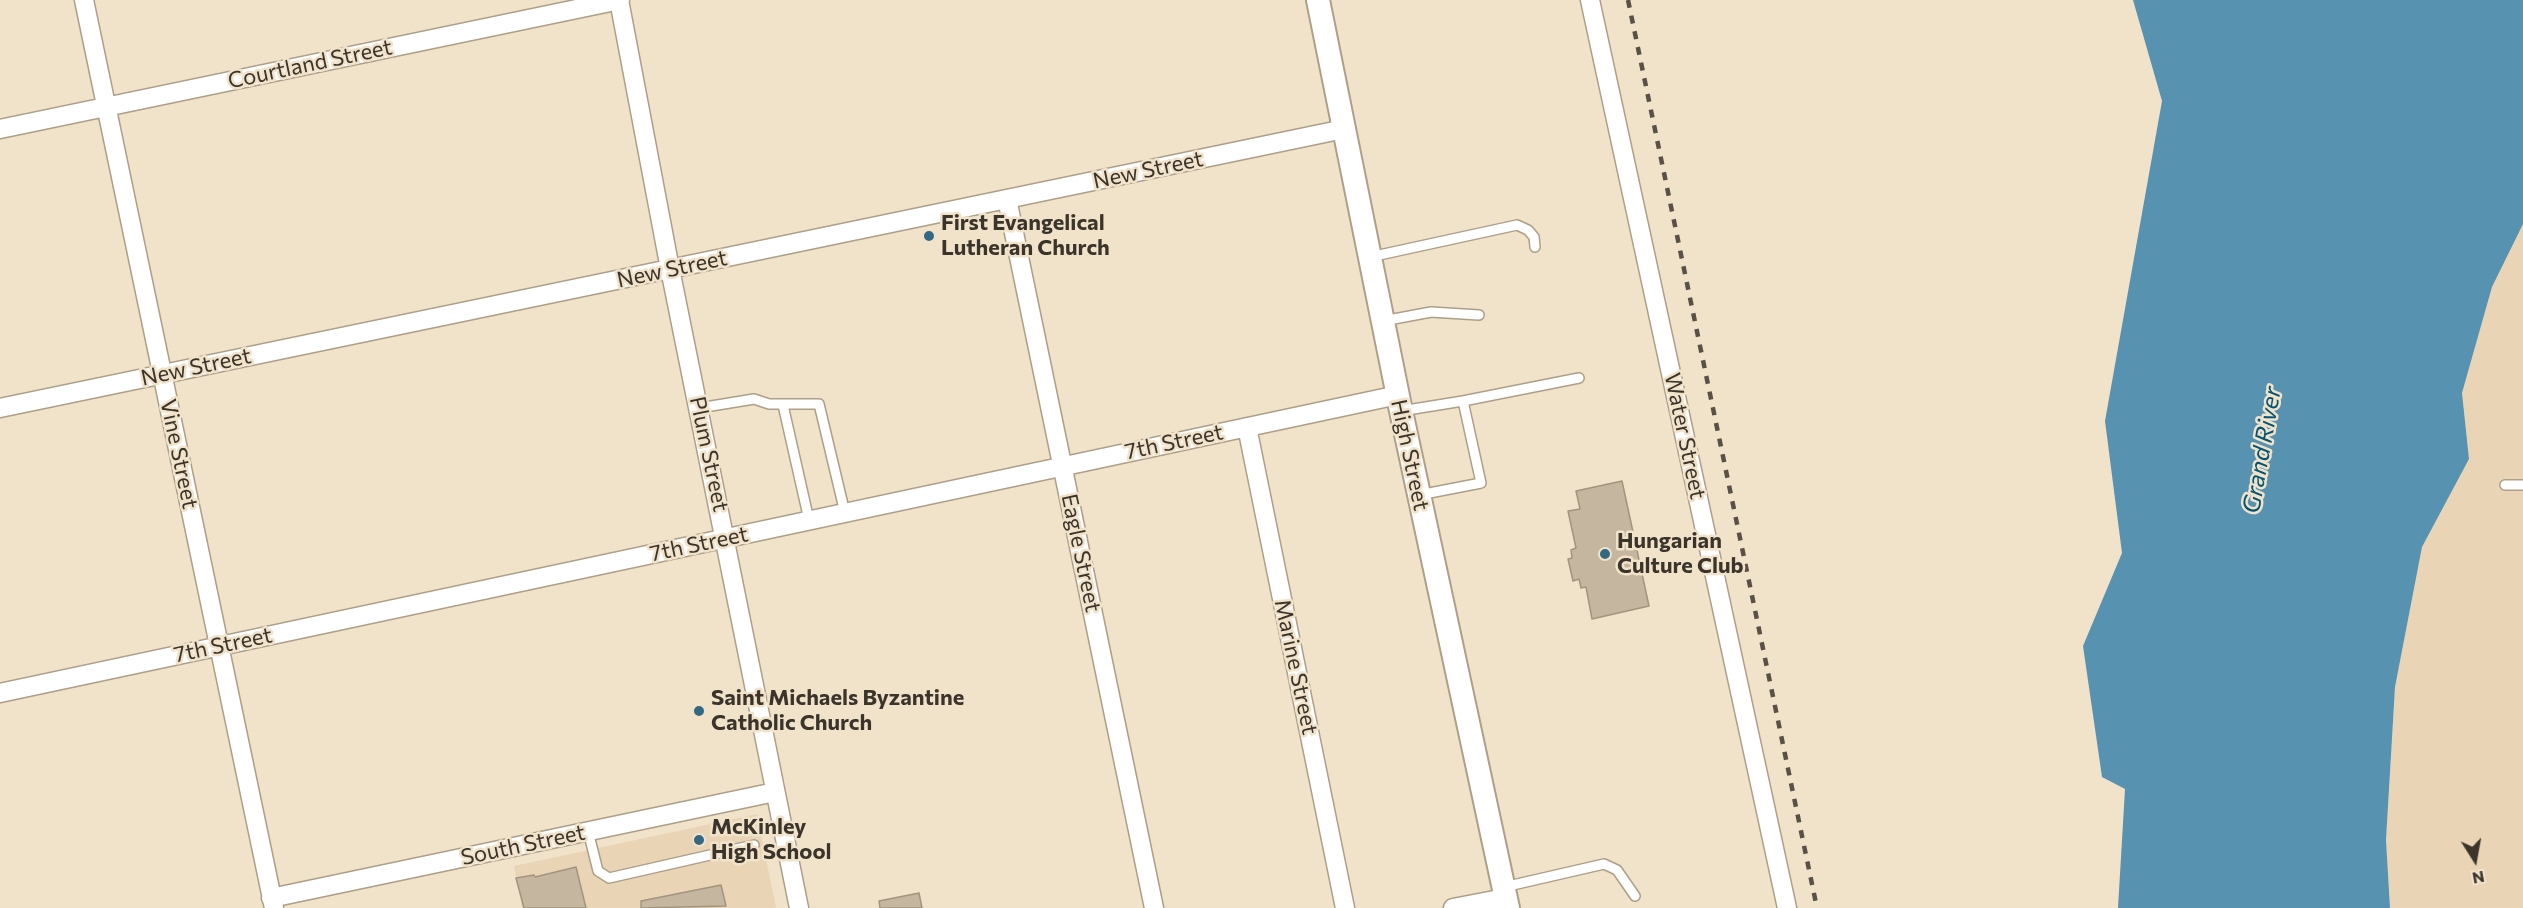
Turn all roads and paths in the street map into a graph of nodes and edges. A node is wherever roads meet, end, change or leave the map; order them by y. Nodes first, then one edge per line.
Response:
1 (84, 0) edge
2 (619, 0) edge
3 (1318, 0) edge
4 (1590, 0) edge
5 (106, 107) junction
6 (0, 129) edge
7 (1344, 129) junction
8 (1007, 199) junction
9 (1535, 247) dead end
10 (1370, 257) junction
11 (670, 269) junction
12 (1479, 315) dead end
13 (1383, 321) junction
14 (162, 375) junction
15 (1579, 378) dead end
16 (1463, 401) junction
17 (1399, 403) junction
18 (783, 405) junction
19 (0, 408) edge
20 (699, 408) junction
21 (1247, 427) junction
22 (1062, 466) junction
23 (2505, 485) dead end
24 (2523, 485) edge
25 (1419, 495) junction
26 (845, 513) junction
27 (809, 520) junction
28 (726, 538) junction
29 (219, 646) junction
30 (0, 693) edge
31 (775, 792) junction
32 (588, 831) junction
33 (754, 846) dead end
34 (1635, 896) dead end
35 (1506, 897) edge
36 (272, 903) edge
37 (799, 908) edge
38 (1154, 908) edge
39 (1345, 908) edge
40 (1453, 908) edge
41 (1787, 908) edge

1 - 5 street, Vine Street
2 - 5 street, Courtland Street
2 - 11 street, Plum Street
3 - 7 street, High Street
4 - 41 street, Water Street
5 - 6 street, Courtland Street
5 - 14 street, Vine Street
7 - 8 street, New Street
7 - 10 street, High Street
8 - 11 street, New Street
8 - 22 street, Eagle Street
9 - 10 lane
10 - 13 street, High Street
11 - 14 street, New Street
11 - 20 street, Plum Street
12 - 13 lane
13 - 17 street, High Street
14 - 19 street, New Street
14 - 29 street, Vine Street
15 - 16 lane
16 - 17 lane
16 - 25 lane
17 - 21 street, 7th Street
17 - 25 street, High Street
18 - 20 lane
18 - 26 lane
18 - 27 lane
20 - 28 street, Plum Street
21 - 22 street, 7th Street
21 - 39 street, Marine Street
22 - 26 street, 7th Street
22 - 38 street, Eagle Street
23 - 24 lane
25 - 35 street, High Street
26 - 27 street, 7th Street
27 - 28 street, 7th Street
28 - 29 street, 7th Street
28 - 31 street, Plum Street
29 - 30 street, 7th Street
29 - 36 street, Vine Street
31 - 32 street, South Street
31 - 37 street, Plum Street
32 - 33 lane
32 - 36 street, South Street
34 - 35 lane
35 - 40 street

